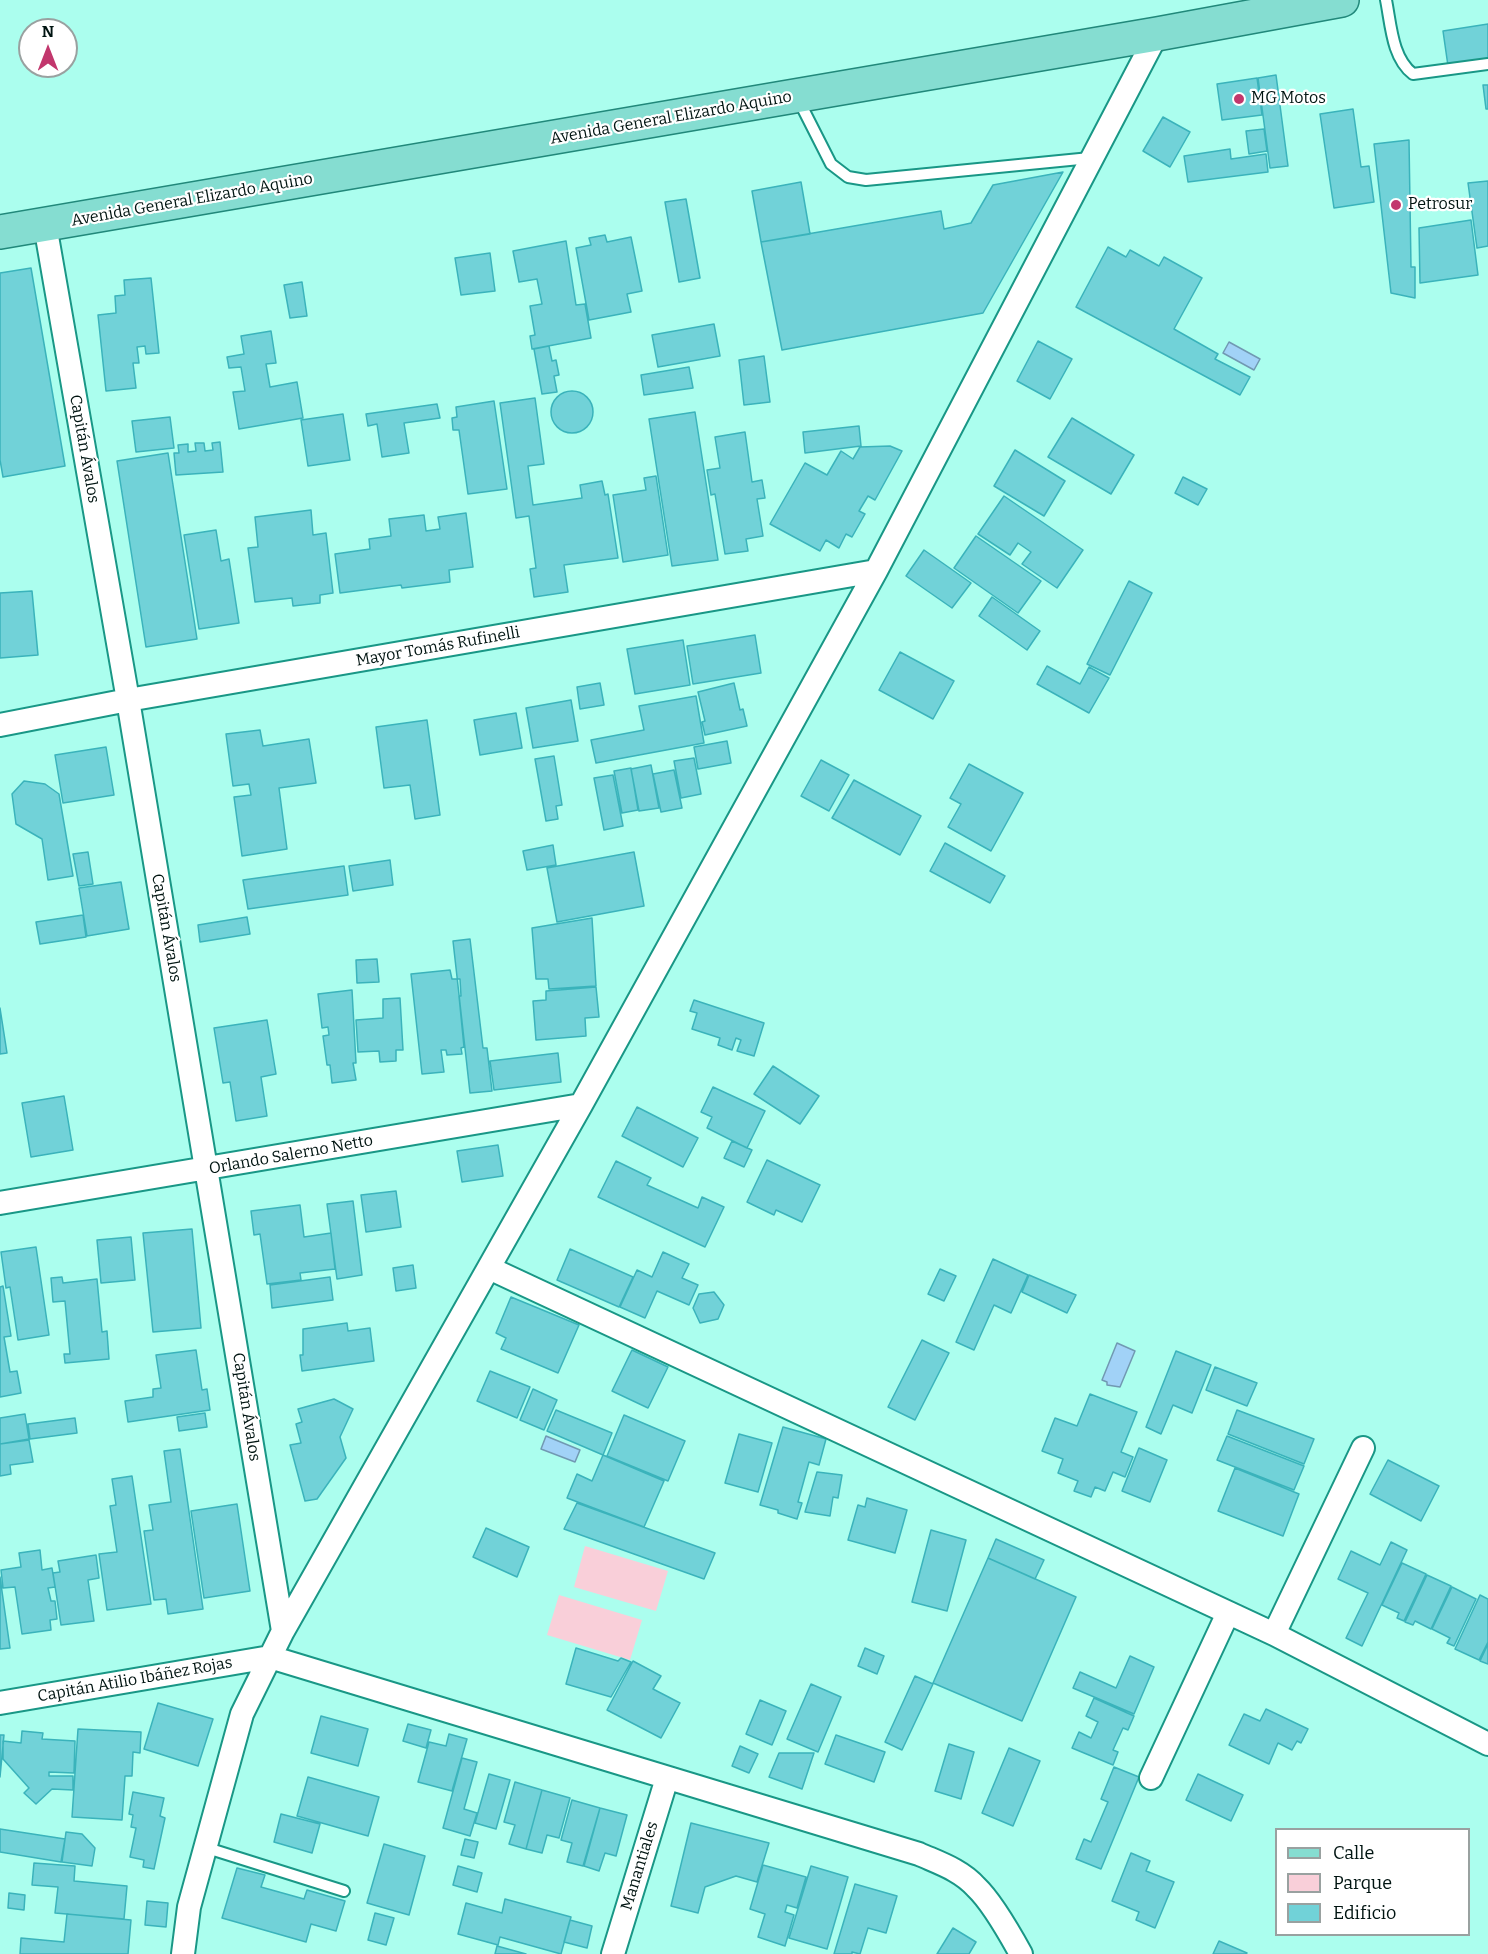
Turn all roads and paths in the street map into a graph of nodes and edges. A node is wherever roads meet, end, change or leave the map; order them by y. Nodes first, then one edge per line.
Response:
1 (1342, 0) edge
2 (1386, 0) edge
3 (1157, 34) junction
4 (1488, 64) edge
5 (797, 96) junction
6 (1092, 158) junction
7 (45, 225) junction
8 (0, 232) edge
9 (876, 571) junction
10 (128, 700) junction
11 (0, 725) edge
12 (581, 1105) junction
13 (207, 1169) junction
14 (0, 1203) edge
15 (489, 1268) junction
16 (1363, 1448) dead end
17 (1228, 1613) junction
18 (283, 1631) junction
19 (1274, 1634) junction
20 (270, 1657) junction
21 (0, 1703) edge
22 (1488, 1744) edge
23 (667, 1778) junction
24 (1151, 1778) dead end
25 (204, 1847) junction
26 (344, 1891) dead end
27 (183, 1954) edge
28 (613, 1954) edge
29 (1021, 1954) edge

1 - 3 main road, Avenida General Elizardo Aquino
2 - 4 lane
3 - 5 main road, Avenida General Elizardo Aquino
3 - 6 street
5 - 6 lane
5 - 7 main road, Avenida General Elizardo Aquino
6 - 9 street
7 - 8 main road, Avenida General Elizardo Aquino
7 - 10 street, Capitán Ávalos
9 - 10 street, Mayor Tomás Rufinelli
9 - 12 street
10 - 11 street, Mayor Tomás Rufinelli
10 - 13 street, Capitán Ávalos
12 - 13 street, Orlando Salerno Netto
12 - 15 street
13 - 14 street, Orlando Salerno Netto
13 - 18 street, Capitán Ávalos
15 - 17 street
15 - 18 street
16 - 19 street
17 - 19 street
17 - 24 street
18 - 20 street
19 - 22 street
20 - 21 street, Capitán Atilio Ibáñez Rojas
20 - 23 street
20 - 25 street
23 - 28 street, Manantiales
23 - 29 street
25 - 26 lane
25 - 27 street

